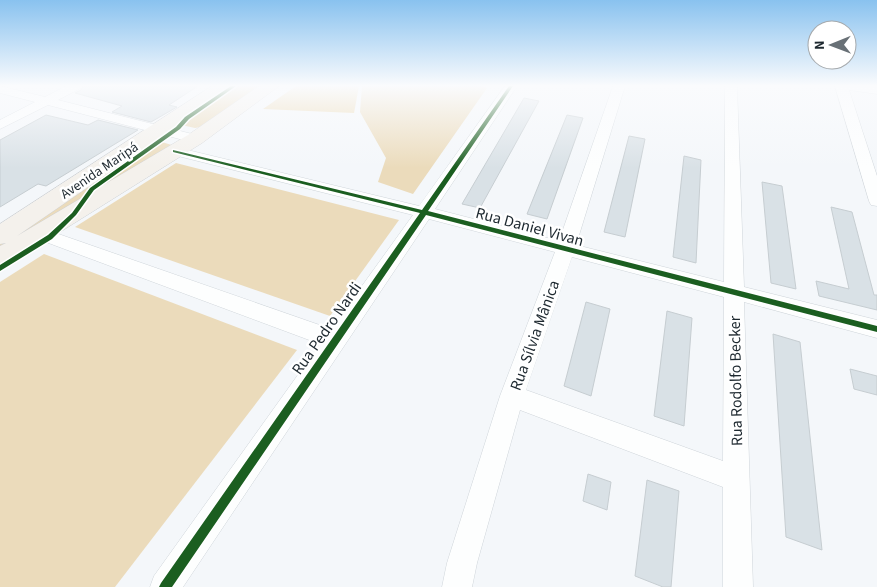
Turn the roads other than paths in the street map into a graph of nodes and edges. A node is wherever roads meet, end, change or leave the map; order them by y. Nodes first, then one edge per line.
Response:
1 (22, 113) edge
2 (96, 113) edge
3 (183, 113) edge
4 (230, 113) edge
5 (492, 113) edge
6 (609, 113) edge
7 (731, 113) edge
8 (850, 113) edge
9 (0, 125) edge
10 (160, 129) junction
11 (195, 138) junction
12 (175, 151) junction
13 (877, 201) edge
14 (423, 212) junction
15 (41, 234) junction
16 (0, 236) edge
17 (565, 250) junction
18 (0, 258) edge
19 (734, 293) junction
20 (877, 329) edge
21 (334, 340) junction
22 (512, 396) junction
23 (736, 480) junction
24 (165, 587) edge
25 (458, 587) edge
26 (738, 587) edge

1 - 9 street
2 - 10 street
3 - 10 main road, Avenida Maripá
4 - 11 main road, Avenida Maripá
5 - 14 street, Rua Pedro Nardi
6 - 17 street, Rua Sílvia Mânica
7 - 19 street, Rua Rodolfo Becker
8 - 13 street
10 - 11 street
10 - 16 main road, Avenida Maripá
11 - 12 main road, Avenida Maripá
12 - 14 street, Rua Daniel Vivan
12 - 15 main road, Avenida Maripá
14 - 17 street, Rua Daniel Vivan
14 - 21 street, Rua Pedro Nardi
15 - 18 main road, Avenida Maripá
15 - 21 street
17 - 19 street, Rua Daniel Vivan
17 - 22 street, Rua Sílvia Mânica
19 - 20 street, Rua Daniel Vivan
19 - 23 street, Rua Rodolfo Becker
21 - 24 street, Rua Pedro Nardi
22 - 23 street
22 - 25 street, Rua Sílvia Mânica
23 - 26 street, Rua Rodolfo Becker

